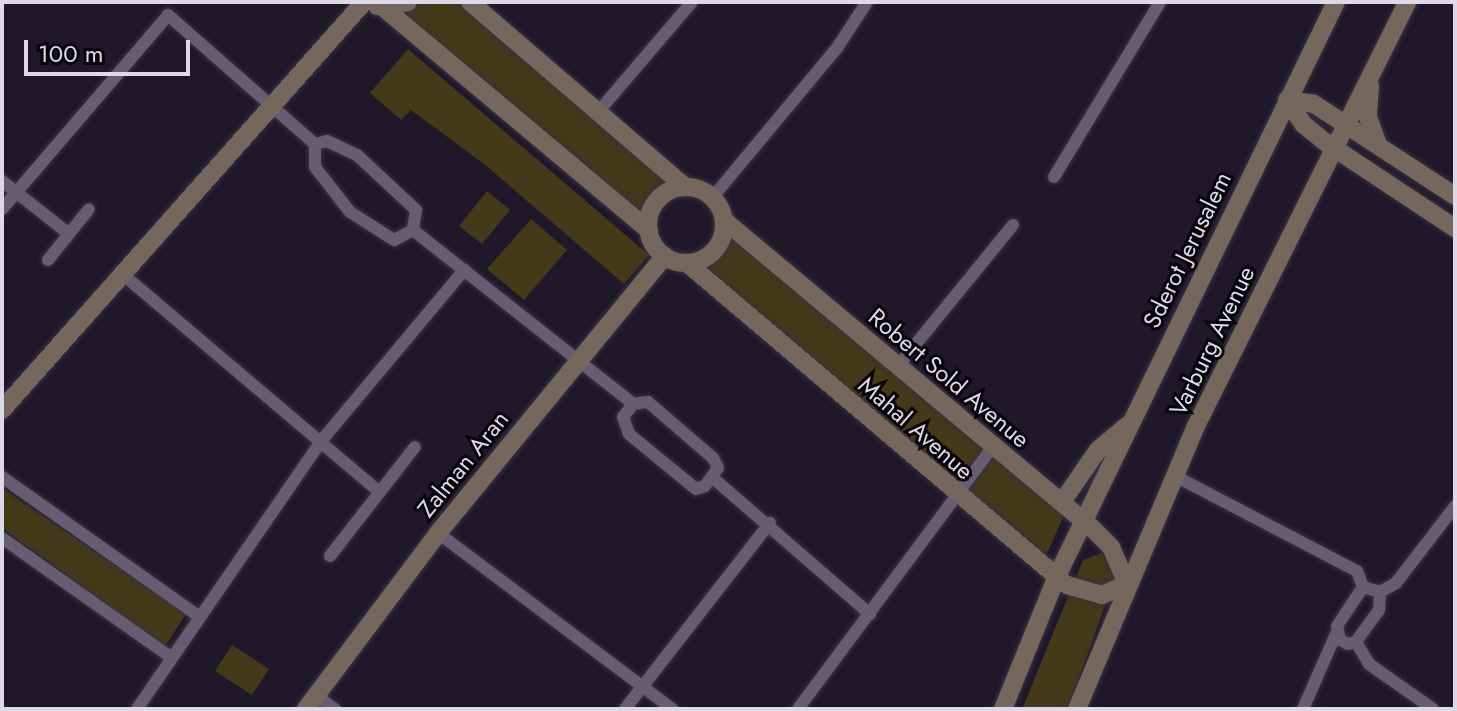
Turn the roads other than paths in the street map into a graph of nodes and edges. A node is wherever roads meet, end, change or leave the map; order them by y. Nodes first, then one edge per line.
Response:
1 (408, 2) edge
2 (470, 2) edge
3 (692, 2) edge
4 (867, 2) edge
5 (1160, 2) edge
6 (1336, 2) edge
7 (1407, 2) edge
8 (371, 4) edge
9 (1373, 70) junction
10 (1287, 100) junction
11 (273, 106) junction
12 (598, 112) junction
13 (1347, 124) junction
14 (315, 144) junction
15 (1378, 145) junction
16 (1334, 147) junction
17 (1370, 172) junction
18 (1054, 177) dead end
19 (2, 181) edge
20 (1317, 181) junction
21 (1432, 181) junction
22 (1455, 183) edge
23 (685, 187) junction
24 (15, 192) junction
25 (1455, 196) edge
26 (712, 198) junction
27 (2, 209) edge
28 (89, 209) dead end
29 (724, 220) junction
30 (1013, 225) dead end
31 (1455, 228) edge
32 (413, 230) junction
33 (649, 230) junction
34 (69, 234) junction
35 (665, 256) junction
36 (48, 260) dead end
37 (687, 263) junction
38 (464, 270) junction
39 (120, 272) junction
40 (579, 362) junction
41 (898, 366) junction
42 (633, 404) junction
43 (2, 410) edge
44 (1131, 423) junction
45 (322, 440) junction
46 (993, 446) junction
47 (415, 447) dead end
48 (1175, 476) junction
49 (2, 477) edge
50 (713, 478) junction
51 (379, 492) junction
52 (959, 497) junction
53 (1062, 502) junction
54 (1455, 506) edge
55 (1084, 521) junction
56 (770, 523) junction
57 (438, 533) junction
58 (2, 538) edge
59 (1031, 555) junction
60 (330, 556) dead end
61 (1057, 576) junction
62 (1127, 584) junction
63 (1363, 587) junction
64 (1380, 592) junction
65 (1045, 607) junction
66 (870, 614) junction
67 (198, 616) junction
68 (1336, 634) junction
69 (1356, 642) junction
70 (171, 657) junction
71 (641, 686) junction
72 (311, 702) edge
73 (137, 709) edge
74 (335, 709) edge
75 (625, 709) edge
76 (672, 709) edge
77 (798, 709) edge
78 (1003, 709) edge
79 (1077, 709) edge
80 (1303, 709) edge
81 (1433, 709) edge

1 - 8 street
2 - 12 street
3 - 12 street
4 - 26 street
5 - 18 street
6 - 10 street, Sderot Jerusalem
7 - 9 street, Varburg Avenue
8 - 11 street
8 - 33 street
9 - 13 street, Varburg Avenue
9 - 15 street
10 - 13 street
10 - 16 street
10 - 44 street, Sderot Jerusalem
11 - 14 street
11 - 24 street
11 - 39 street
12 - 23 street
13 - 15 street
13 - 16 street, Varburg Avenue
14 - 32 street
14 - 32 street
15 - 21 street
16 - 17 street
16 - 20 street, Varburg Avenue
17 - 20 street
17 - 31 street
19 - 24 street
20 - 48 street, Varburg Avenue
21 - 22 street
21 - 25 street
23 - 26 street
23 - 33 street
24 - 27 street
24 - 34 street
26 - 29 street
28 - 34 street
29 - 37 street
29 - 41 street, Robert Sold Avenue
30 - 41 street
32 - 38 street
33 - 35 street
34 - 36 street
35 - 37 street
35 - 40 street, Zalman Aran
37 - 52 street, Mahal Avenue
38 - 40 street
38 - 45 street
39 - 43 street
39 - 45 street
40 - 42 street
40 - 57 street, Zalman Aran
41 - 46 street, Robert Sold Avenue
42 - 50 street
42 - 50 street
44 - 53 street
44 - 55 street, Sderot Jerusalem
45 - 51 street
45 - 67 street
46 - 52 street
46 - 53 street, Robert Sold Avenue
47 - 51 street
48 - 62 street, Varburg Avenue
48 - 63 street
49 - 67 street
50 - 56 street
51 - 60 street
52 - 59 street, Mahal Avenue
52 - 66 street
53 - 55 street, Robert Sold Avenue
54 - 64 street
55 - 61 street
55 - 62 street, Robert Sold Avenue
56 - 66 street
56 - 71 street
57 - 71 street
57 - 72 street, Zalman Aran
58 - 70 street
59 - 61 street, Mahal Avenue
59 - 65 street
61 - 62 street, Mahal Avenue
61 - 65 street
62 - 79 street, Varburg Avenue
63 - 64 street
63 - 68 street
64 - 69 street
65 - 78 street
66 - 77 street
67 - 70 street
68 - 69 street
68 - 80 street
69 - 81 street
70 - 73 street
71 - 75 street
71 - 76 street
72 - 74 street

